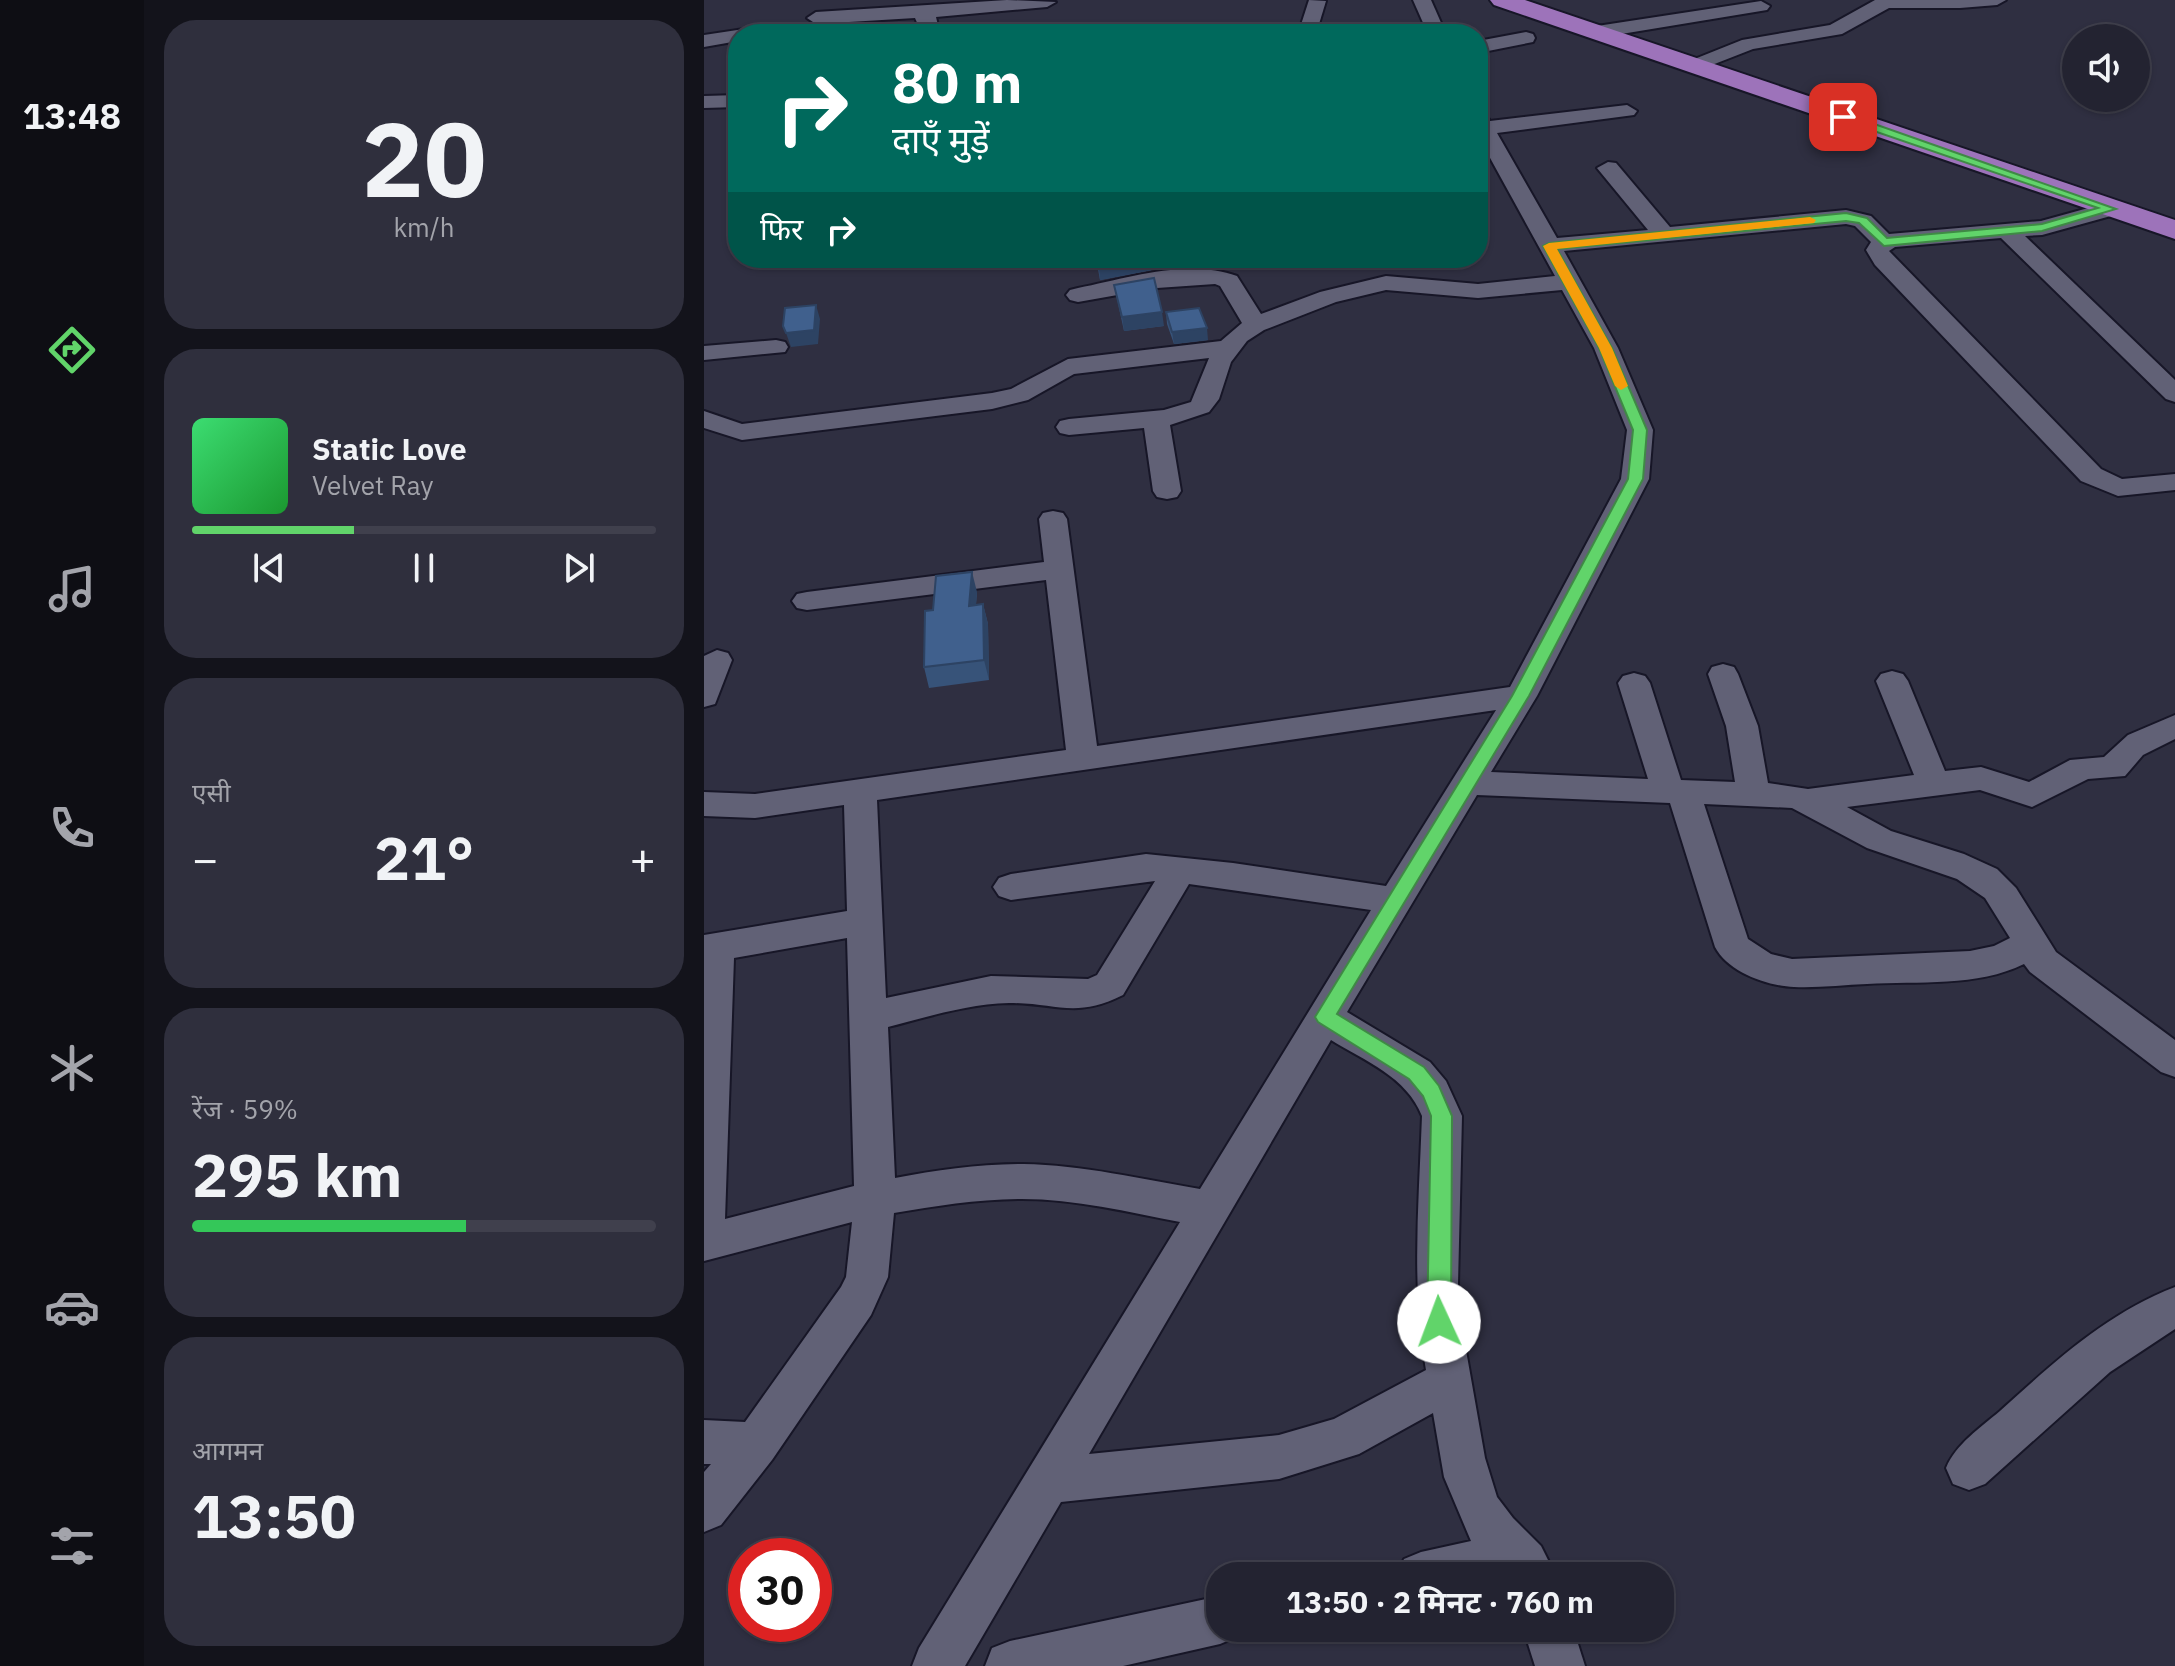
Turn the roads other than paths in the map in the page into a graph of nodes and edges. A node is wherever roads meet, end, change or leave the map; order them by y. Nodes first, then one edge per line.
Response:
1 (1422, 0) edge
2 (1502, 0) edge
3 (1994, 0) edge
4 (1317, 1) edge
5 (1047, 2) dead end
6 (1761, 6) dead end
7 (1619, 9) dead end
8 (922, 13) junction
9 (816, 18) dead end
10 (1559, 20) junction
11 (929, 24) edge
12 (1310, 24) edge
13 (1433, 24) edge
14 (1597, 32) junction
15 (728, 37) edge
16 (1526, 38) dead end
17 (704, 41) edge
18 (1488, 45) edge
19 (1694, 66) junction
20 (728, 101) edge
21 (704, 102) edge
22 (1627, 111) dead end
23 (1488, 122) edge
24 (1488, 136) edge
25 (1608, 168) dead end
26 (2110, 209) junction
27 (2175, 230) edge
28 (2008, 232) junction
29 (1664, 235) junction
30 (1884, 242) junction
31 (1549, 246) junction
32 (1141, 268) edge
33 (1569, 282) junction
34 (1146, 284) junction
35 (1078, 295) dead end
36 (1255, 325) junction
37 (776, 347) dead end
38 (1228, 348) junction
39 (704, 353) edge
40 (2175, 394) edge
41 (704, 419) edge
42 (1156, 419) junction
43 (1069, 427) dead end
44 (2175, 482) edge
45 (1167, 491) dead end
46 (1053, 519) dead end
47 (1060, 569) junction
48 (807, 601) dead end
49 (717, 660) dead end
50 (1723, 674) dead end
51 (1892, 681) dead end
52 (1634, 683) dead end
53 (1521, 696) junction
54 (704, 697) edge
55 (2175, 726) edge
56 (1083, 759) junction
57 (1467, 783) junction
58 (1934, 784) junction
59 (860, 791) junction
60 (1676, 792) junction
61 (1754, 795) junction
62 (1809, 800) junction
63 (704, 804) edge
64 (1180, 870) junction
65 (1011, 887) dead end
66 (1395, 900) junction
67 (865, 921) junction
68 (2029, 945) junction
69 (710, 948) edge
70 (868, 1017) junction
71 (1325, 1017) junction
72 (2175, 1061) edge
73 (706, 1134) edge
74 (875, 1197) junction
75 (1210, 1209) junction
76 (704, 1233) edge
77 (704, 1243) edge
78 (2175, 1307) edge
79 (1450, 1380) junction
80 (704, 1442) edge
81 (756, 1444) junction
82 (1969, 1468) dead end
83 (1048, 1481) junction
84 (704, 1509) edge
85 (1522, 1562) edge
86 (1206, 1623) edge
87 (1552, 1642) edge
88 (937, 1666) edge
89 (1010, 1666) edge
90 (1560, 1666) edge

1 - 13 street
2 - 10 main road
3 - 19 street
4 - 12 street
5 - 8 street
6 - 14 street
7 - 10 street
8 - 9 street
8 - 11 street
10 - 14 main road
14 - 19 main road
15 - 17 street
16 - 18 street
19 - 26 main road
20 - 21 street
22 - 23 street
24 - 31 street
25 - 29 street
26 - 27 main road
26 - 28 street
28 - 30 street
28 - 40 street
29 - 30 street
29 - 31 street
30 - 44 street
31 - 33 street
32 - 34 street
33 - 36 street
33 - 53 street
34 - 35 street
34 - 36 street
36 - 38 street
37 - 39 street
38 - 41 street
38 - 42 street
42 - 43 street
42 - 45 street
46 - 47 street
47 - 48 street
47 - 56 street
49 - 54 street
50 - 61 street
51 - 58 street
52 - 60 street
53 - 56 street
53 - 57 street
55 - 58 street
56 - 59 street
57 - 60 street
57 - 66 street
58 - 62 street
59 - 63 street
59 - 67 street
60 - 61 street
60 - 68 street
61 - 62 street
62 - 68 street
64 - 65 street
64 - 66 street
64 - 70 street
66 - 71 street
67 - 69 street
67 - 70 street
68 - 72 street
69 - 73 street
70 - 74 street
71 - 75 street
71 - 79 street
73 - 76 street
74 - 75 street
74 - 77 street
74 - 81 street
75 - 83 street
78 - 82 street
79 - 83 street
79 - 85 street
80 - 81 street
81 - 84 street
83 - 88 street
86 - 89 street
87 - 90 street

